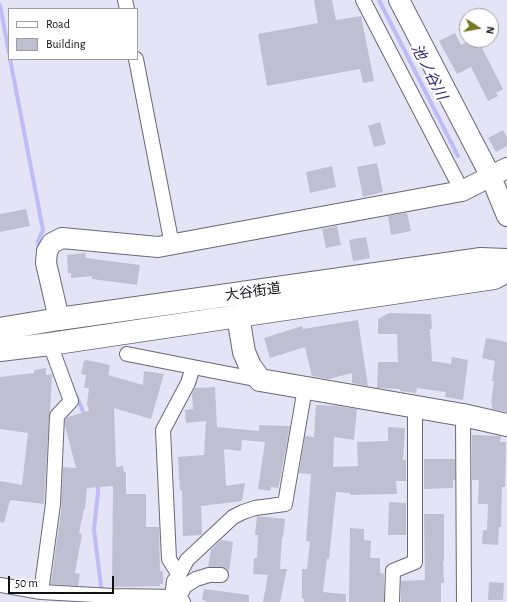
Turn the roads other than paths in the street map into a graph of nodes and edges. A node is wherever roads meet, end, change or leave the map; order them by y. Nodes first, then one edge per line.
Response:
1 (363, 0) edge
2 (399, 0) edge
3 (136, 60) edge
4 (499, 173) edge
5 (462, 191) junction
6 (507, 216) edge
7 (172, 245) junction
8 (507, 260) edge
9 (507, 271) edge
10 (238, 316) junction
11 (59, 319) junction
12 (0, 329) edge
13 (50, 344) junction
14 (0, 350) edge
15 (127, 354) dead end
16 (193, 367) junction
17 (260, 380) junction
18 (305, 388) junction
19 (415, 406) junction
20 (463, 415) junction
21 (507, 425) edge
22 (179, 575) junction
23 (220, 575) dead end
24 (0, 586) edge
25 (41, 592) junction
26 (181, 600) edge
27 (392, 602) edge
28 (464, 602) edge

1 - 5 street
2 - 4 street
3 - 7 street
4 - 5 street
4 - 6 street
5 - 7 street
7 - 11 street
8 - 11 main road, 大谷街道
9 - 10 main road, 大谷街道
10 - 13 main road, 大谷街道
10 - 17 main road, 大谷街道
11 - 12 main road, 大谷街道
13 - 14 main road, 大谷街道
13 - 25 street
15 - 16 street
16 - 17 street
16 - 22 street
17 - 18 main road
18 - 19 main road
18 - 22 street
19 - 20 main road
19 - 27 street
20 - 21 main road
20 - 28 street
22 - 26 street
23 - 26 street
24 - 25 street
25 - 26 street

